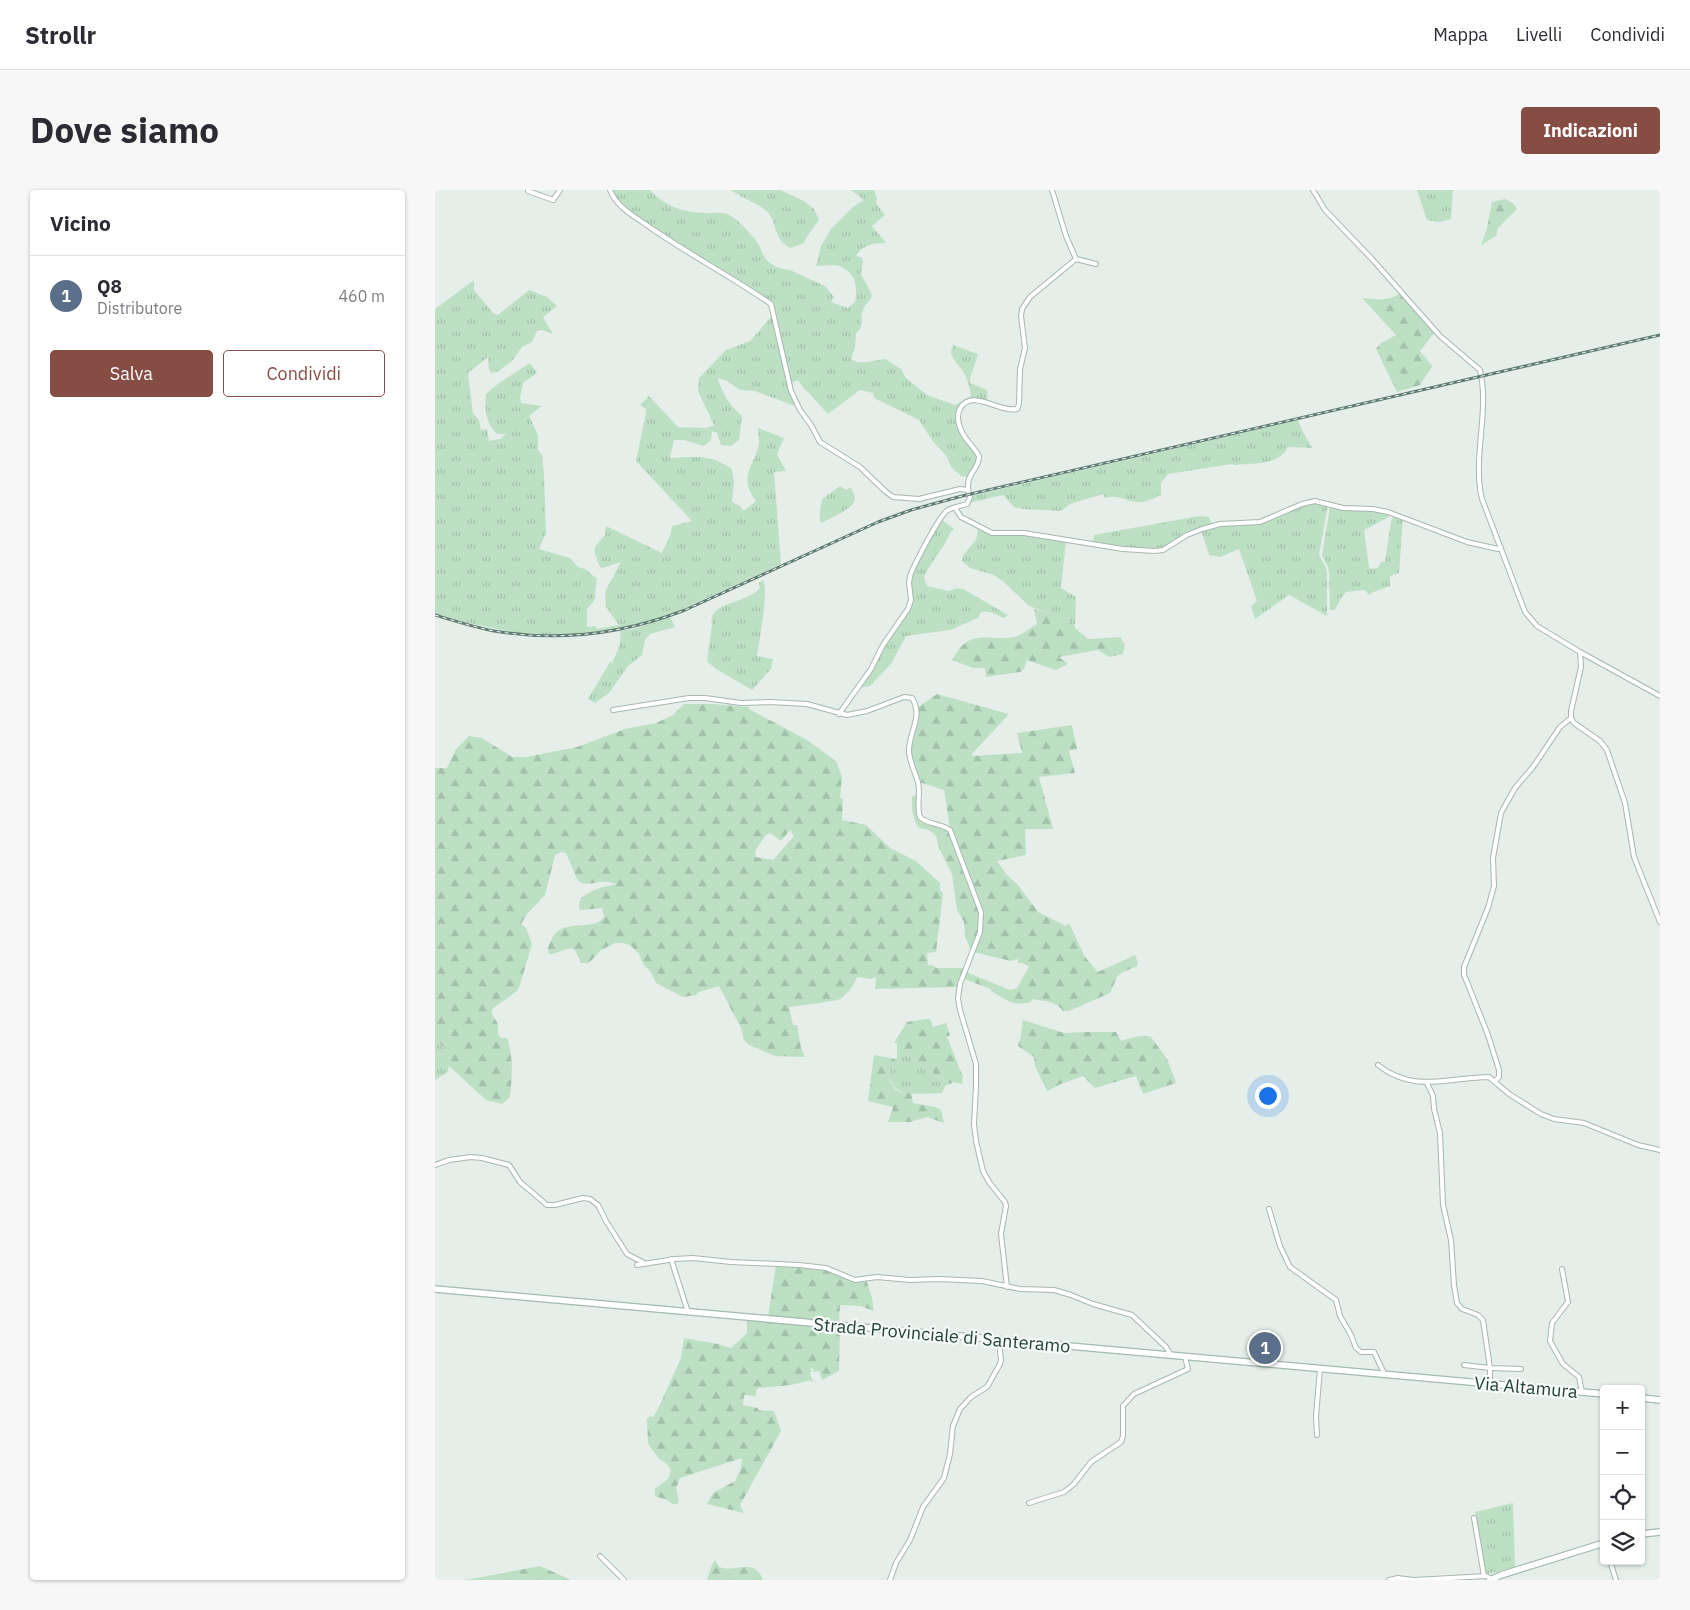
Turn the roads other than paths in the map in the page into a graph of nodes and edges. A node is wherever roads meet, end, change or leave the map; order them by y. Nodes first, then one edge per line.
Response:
1 (560, 190) edge
2 (610, 190) edge
3 (1052, 190) edge
4 (1313, 190) edge
5 (528, 191) dead end
6 (1076, 259) junction
7 (1096, 264) dead end
8 (969, 494) junction
9 (956, 508) junction
10 (1501, 548) junction
11 (1580, 652) junction
12 (1660, 696) edge
13 (613, 710) dead end
14 (839, 714) junction
15 (1571, 718) junction
16 (1660, 922) edge
17 (1378, 1065) dead end
18 (1495, 1081) junction
19 (1427, 1083) junction
20 (1660, 1150) edge
21 (435, 1165) edge
22 (1269, 1210) dead end
23 (671, 1259) junction
24 (645, 1264) junction
25 (637, 1265) dead end
26 (1562, 1269) dead end
27 (1007, 1287) junction
28 (435, 1289) edge
29 (688, 1312) junction
30 (999, 1339) junction
31 (1171, 1355) junction
32 (1185, 1356) junction
33 (1464, 1364) dead end
34 (1490, 1368) junction
35 (1320, 1369) junction
36 (1521, 1369) dead end
37 (1383, 1374) junction
38 (1448, 1380) joint
39 (1490, 1384) junction
40 (1582, 1392) junction
41 (1600, 1394) edge
42 (1645, 1398) edge
43 (1660, 1400) edge
44 (1317, 1435) dead end
45 (1029, 1503) dead end
46 (1474, 1518) dead end
47 (1660, 1532) edge
48 (1645, 1534) edge
49 (1600, 1544) edge
50 (600, 1556) dead end
51 (1611, 1565) edge
52 (1484, 1576) junction
53 (624, 1580) edge
54 (890, 1580) edge
55 (1389, 1580) edge
56 (1414, 1580) edge
57 (1491, 1580) edge
58 (1616, 1580) edge

1 - 5 street
2 - 8 street
3 - 6 street
4 - 10 street
6 - 7 street
6 - 8 street
8 - 9 street
9 - 10 street
9 - 14 street
10 - 11 street
11 - 12 street
11 - 15 street
13 - 14 street
14 - 27 street
15 - 16 street
15 - 18 street
17 - 19 street
18 - 19 street
18 - 20 street
19 - 34 street
21 - 24 street
22 - 37 street
23 - 24 street
23 - 27 street
23 - 29 street
24 - 25 street
26 - 40 street
27 - 31 street
28 - 29 main road, Strada Provinciale di Santeramo
29 - 30 main road, Strada Provinciale di Santeramo
30 - 31 main road, Strada Provinciale di Santeramo
30 - 54 street
31 - 32 main road, Strada Provinciale di Santeramo
32 - 35 main road, Strada Provinciale di Santeramo
32 - 45 street
33 - 34 street
34 - 36 street
34 - 39 street
35 - 37 main road, Strada Provinciale di Santeramo
35 - 44 street
37 - 38 main road, Strada Provinciale di Santeramo
38 - 39 main road, Via Altamura
39 - 40 main road, Via Altamura
40 - 41 main road, Via Altamura
42 - 43 main road
46 - 52 street
47 - 48 main road
49 - 57 main road
50 - 53 street
51 - 58 street
52 - 56 street
52 - 57 street
55 - 56 street

